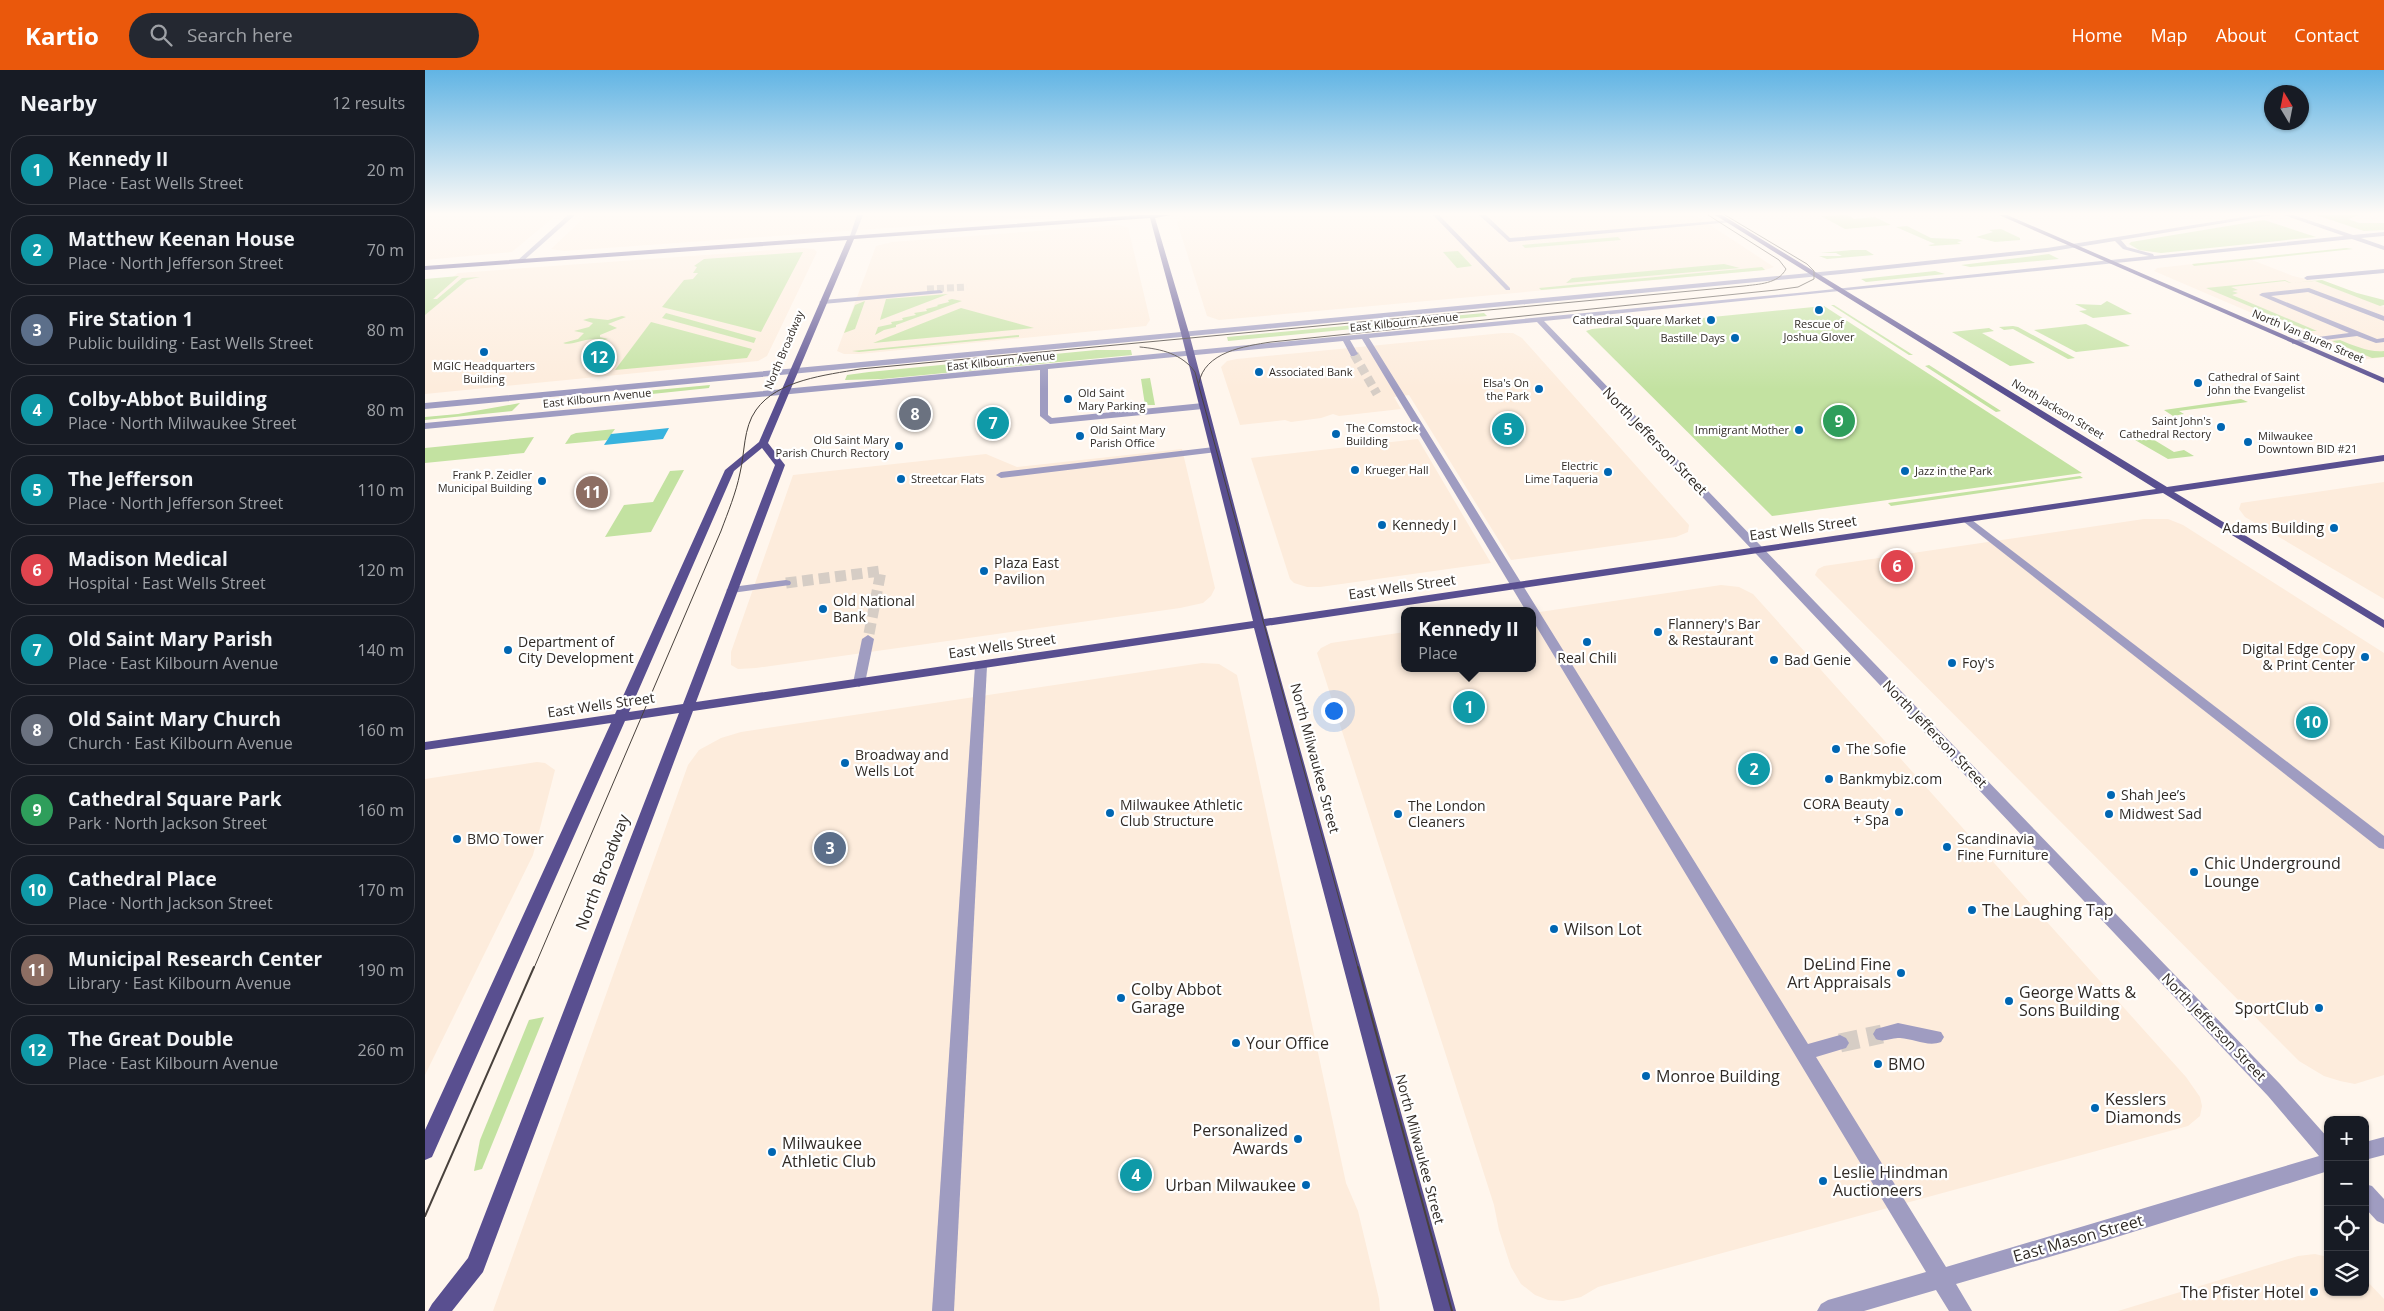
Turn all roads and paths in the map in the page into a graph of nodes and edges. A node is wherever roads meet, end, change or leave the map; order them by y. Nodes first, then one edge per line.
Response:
1 (836, 273) edge
2 (1168, 273) edge
3 (1493, 273) edge
4 (1826, 273) edge
5 (1963, 273) edge
6 (2000, 273) edge
7 (2136, 273) edge
8 (2356, 273) edge
9 (1814, 274) junction
10 (1969, 276) junction
11 (2307, 278) dead end
12 (927, 289) tunnel mouth
13 (1508, 290) dead end
14 (1838, 290) junction
15 (941, 292) tunnel mouth
16 (824, 300) junction
17 (2384, 319) edge
18 (1539, 320) junction
19 (2346, 329) junction
20 (1185, 333) junction
21 (2358, 334) junction
22 (1365, 337) junction
23 (2283, 337) junction
24 (1346, 339) junction
25 (2384, 340) edge
26 (2295, 342) junction
27 (1189, 354) junction
28 (1355, 354) tunnel mouth
29 (1044, 368) junction
30 (795, 371) junction
31 (2384, 381) edge
32 (785, 392) junction
33 (576, 402) junction
34 (425, 406) edge
35 (1203, 406) junction
36 (425, 426) edge
37 (763, 443) junction
38 (1214, 450) junction
39 (2384, 458) edge
40 (1001, 475) dead end
41 (2167, 490) junction
42 (1968, 520) junction
43 (1760, 551) junction
44 (786, 583) tunnel mouth
45 (1518, 587) junction
46 (732, 590) junction
47 (1530, 607) edge
48 (1536, 616) edge
49 (1260, 625) junction
50 (2384, 626) edge
51 (868, 639) tunnel mouth
52 (981, 666) junction
53 (859, 684) junction
54 (688, 708) junction
55 (619, 718) junction
56 (425, 746) edge
57 (2384, 844) edge
58 (1883, 1034) tunnel mouth
59 (1935, 1037) dead end
60 (1840, 1043) tunnel mouth
61 (1803, 1053) junction
62 (2384, 1146) edge
63 (2324, 1147) edge
64 (2369, 1150) edge
65 (425, 1151) edge
66 (2324, 1163) edge
67 (2369, 1197) edge
68 (2384, 1214) edge
69 (1941, 1278) junction
70 (439, 1311) edge
71 (943, 1311) edge
72 (1445, 1311) edge
73 (1828, 1311) edge
74 (1961, 1311) edge

1 - 16 main road, North Broadway
2 - 20 main road, North Milwaukee Street
3 - 13 street
4 - 9 street, East Kilbourn Avenue
5 - 10 street
6 - 10 street, East Kilbourn Avenue
7 - 23 main road, North Van Buren Street
8 - 11 street
9 - 14 main road, North Jackson Street
9 - 20 street, East Kilbourn Avenue
10 - 14 street, East Kilbourn Avenue
12 - 16 street
14 - 18 street, East Kilbourn Avenue
14 - 41 main road, North Jackson Street
15 - 16 street
16 - 30 main road, North Broadway
17 - 19 street
18 - 22 street, East Kilbourn Avenue
18 - 43 street, North Jefferson Street
19 - 21 street
19 - 23 street
20 - 27 main road, North Milwaukee Street
20 - 30 street, East Kilbourn Avenue
21 - 25 street
21 - 26 street
22 - 24 street, East Kilbourn Avenue
22 - 45 street
23 - 26 main road, North Van Buren Street
24 - 27 street, East Kilbourn Avenue
24 - 28 street
26 - 31 main road, North Van Buren Street
27 - 29 street, East Kilbourn Avenue
27 - 35 main road, North Milwaukee Street
29 - 32 street, East Kilbourn Avenue
29 - 35 street
30 - 32 main road, North Broadway
30 - 33 street, East Kilbourn Avenue
32 - 33 street, East Kilbourn Avenue
32 - 37 main road, North Broadway
33 - 34 street, East Kilbourn Avenue
33 - 36 street, East Kilbourn Avenue
35 - 38 main road, North Milwaukee Street
37 - 46 main road, North Broadway
37 - 55 main road, North Broadway
38 - 40 street
38 - 49 main road, North Milwaukee Street
39 - 41 main road, East Wells Street
41 - 42 main road, East Wells Street
41 - 50 main road, North Jackson Street
42 - 43 main road, East Wells Street
42 - 57 street
43 - 45 main road, East Wells Street
43 - 63 street, North Jefferson Street
44 - 46 street
45 - 47 street
45 - 49 main road, East Wells Street
46 - 54 main road, North Broadway
48 - 61 street
49 - 52 main road, East Wells Street
49 - 72 main road, North Milwaukee Street
51 - 53 street
52 - 53 main road, East Wells Street
52 - 71 street
53 - 54 main road, East Wells Street
54 - 55 main road, East Wells Street
54 - 70 main road, North Broadway
55 - 56 main road, East Wells Street
55 - 65 main road, North Broadway
58 - 59 street
60 - 61 street
61 - 69 street
62 - 64 street
66 - 69 street, East Mason Street
67 - 68 street
69 - 73 street, East Mason Street
69 - 74 street

